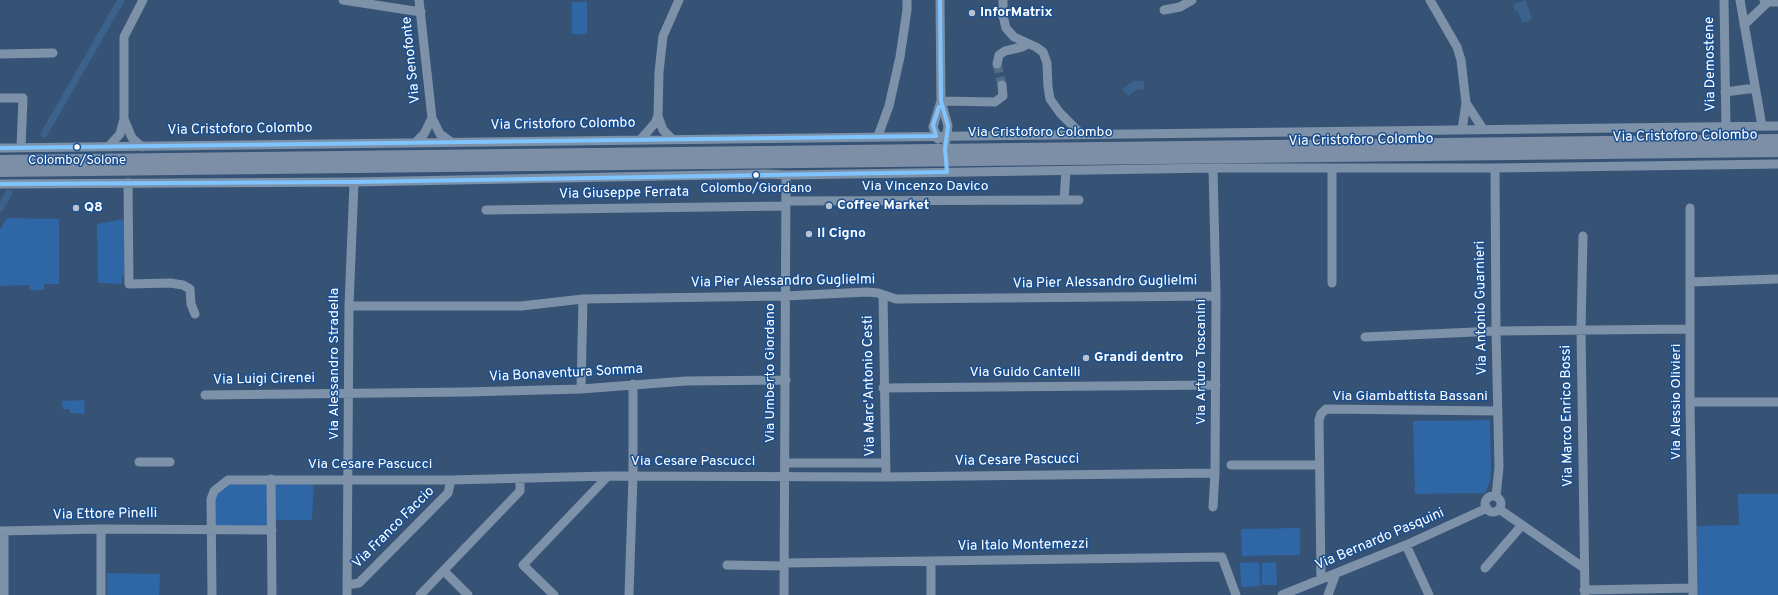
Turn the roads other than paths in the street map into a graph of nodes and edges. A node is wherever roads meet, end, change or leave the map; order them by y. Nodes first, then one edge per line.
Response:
1 (143, 0) edge
2 (343, 0) edge
3 (419, 0) edge
4 (679, 0) edge
5 (907, 0) edge
6 (940, 0) edge
7 (1003, 0) edge
8 (1192, 0) edge
9 (1430, 0) edge
10 (1724, 0) edge
11 (1740, 0) edge
12 (1766, 1) edge
13 (1778, 2) edge
14 (1164, 10) dead end
15 (421, 12) junction
16 (1744, 25) junction
17 (1028, 44) junction
18 (53, 53) dead end
19 (0, 54) edge
20 (997, 64) dead end
21 (1002, 85) tunnel mouth
22 (1755, 88) junction
23 (1725, 92) junction
24 (0, 98) edge
25 (941, 101) junction
26 (1466, 103) junction
27 (658, 116) junction
28 (432, 118) junction
29 (124, 119) junction
30 (1762, 126) junction
31 (1778, 126) edge
32 (1726, 127) junction
33 (1483, 129) junction
34 (1462, 130) junction
35 (1081, 134) junction
36 (1128, 134) junction
37 (878, 136) junction
38 (936, 136) junction
39 (947, 136) junction
40 (641, 139) junction
41 (672, 139) junction
42 (1778, 140) edge
43 (451, 142) junction
44 (415, 143) junction
45 (110, 146) junction
46 (21, 147) junction
47 (142, 147) junction
48 (1145, 147) junction
49 (0, 148) edge
50 (1778, 151) edge
51 (0, 160) edge
52 (946, 161) junction
53 (751, 162) junction
54 (1778, 164) edge
55 (1213, 168) junction
56 (1495, 168) junction
57 (1332, 169) junction
58 (0, 171) edge
59 (1066, 171) junction
60 (768, 174) junction
61 (786, 175) junction
62 (354, 182) junction
63 (128, 183) junction
64 (0, 184) edge
65 (1064, 200) junction
66 (1079, 200) dead end
67 (786, 203) junction
68 (1690, 208) dead end
69 (486, 210) dead end
70 (1583, 236) dead end
71 (1335, 277) dead end
72 (1778, 279) edge
73 (1690, 282) junction
74 (883, 295) junction
75 (785, 296) junction
76 (1216, 296) junction
77 (583, 299) junction
78 (349, 306) junction
79 (195, 314) dead end
80 (1690, 329) junction
81 (1581, 330) junction
82 (1496, 331) junction
83 (1366, 337) dead end
84 (786, 380) junction
85 (634, 384) junction
86 (1216, 385) junction
87 (883, 388) junction
88 (581, 389) junction
89 (348, 393) junction
90 (205, 395) dead end
91 (1690, 402) junction
92 (1778, 402) edge
93 (1498, 411) junction
94 (139, 462) dead end
95 (170, 462) dead end
96 (785, 463) junction
97 (885, 463) junction
98 (1231, 465) dead end
99 (1319, 465) junction
100 (1215, 473) junction
101 (608, 476) junction
102 (633, 476) junction
103 (785, 476) junction
104 (886, 477) junction
105 (271, 479) junction
106 (348, 479) junction
107 (520, 479) junction
108 (451, 480) junction
109 (1496, 496) junction
110 (1213, 507) dead end
111 (1487, 508) junction
112 (1499, 509) junction
113 (1522, 525) junction
114 (101, 529) junction
115 (211, 529) junction
116 (272, 530) junction
117 (2, 531) edge
118 (1406, 545) junction
119 (931, 561) junction
120 (784, 565) junction
121 (726, 566) dead end
122 (1485, 568) dead end
123 (1584, 568) junction
124 (444, 571) junction
125 (1336, 573) junction
126 (1321, 579) junction
127 (347, 585) junction
128 (1693, 591) edge
129 (1584, 593) edge
130 (4, 595) edge
131 (101, 595) edge
132 (212, 595) edge
133 (272, 595) edge
134 (347, 595) edge
135 (420, 595) edge
136 (468, 595) edge
137 (554, 595) edge
138 (630, 595) edge
139 (784, 595) edge
140 (932, 595) edge
141 (1236, 595) edge
142 (1282, 595) edge
143 (1328, 595) edge
144 (1429, 595) edge

1 - 29 street
2 - 15 street
3 - 15 street, Via Senofonte
4 - 27 street
5 - 37 street
6 - 25 street
7 - 17 street
8 - 14 street
9 - 26 street
10 - 23 street, Via Demostene
11 - 16 street
12 - 13 street
12 - 16 street
15 - 28 street, Via Senofonte
16 - 22 street
17 - 20 street
17 - 35 street
18 - 19 street
21 - 25 street
22 - 23 street
22 - 30 street
23 - 32 street, Via Demostene
24 - 46 street
25 - 38 street
25 - 39 street
26 - 33 street
26 - 34 street
27 - 40 street
27 - 41 street
28 - 43 street
28 - 44 street
29 - 45 street
29 - 47 street
30 - 31 street, Via Cristoforo Colombo
30 - 32 street, Via Cristoforo Colombo
32 - 33 street, Via Cristoforo Colombo
33 - 34 street, Via Cristoforo Colombo
34 - 36 street, Via Cristoforo Colombo
35 - 36 street, Via Cristoforo Colombo
35 - 39 street, Via Cristoforo Colombo
36 - 48 street, Via Cristoforo Colombo
37 - 38 street, Via Cristoforo Colombo
37 - 41 street, Via Cristoforo Colombo
38 - 39 street, Via Cristoforo Colombo
38 - 52 street
39 - 52 street
40 - 41 street, Via Cristoforo Colombo
40 - 43 street, Via Cristoforo Colombo
42 - 48 main road, Via Cristoforo Colombo
43 - 44 street, Via Cristoforo Colombo
44 - 47 street, Via Cristoforo Colombo
45 - 46 street, Via Cristoforo Colombo
45 - 47 street, Via Cristoforo Colombo
46 - 49 street, Via Cristoforo Colombo
48 - 52 main road, Via Cristoforo Colombo
50 - 52 main road, Via Cristoforo Colombo
51 - 52 main road, Via Cristoforo Colombo
52 - 53 main road, Via Cristoforo Colombo
52 - 59 street, Via Cristoforo Colombo
52 - 61 street, Via Cristoforo Colombo
53 - 58 main road, Via Cristoforo Colombo
53 - 60 street
54 - 56 street, Via Cristoforo Colombo
55 - 57 street, Via Cristoforo Colombo
55 - 59 street, Via Cristoforo Colombo
55 - 76 street, Via Arturo Toscanini
56 - 57 street, Via Cristoforo Colombo
56 - 82 street, Via Antonio Guarnieri
57 - 71 street
59 - 65 street
60 - 61 street, Via Cristoforo Colombo
60 - 62 street, Via Cristoforo Colombo
61 - 67 street, Via Umberto Giordano
62 - 63 street, Via Cristoforo Colombo
62 - 78 street, Via Alessandro Stradella
63 - 64 street, Via Cristoforo Colombo
63 - 79 street
65 - 66 street, Via Vincenzo Davico
65 - 67 street, Via Vincenzo Davico
67 - 69 street, Via Giuseppe Ferrata
67 - 75 street, Via Umberto Giordano
68 - 73 street, Via Alessio Olivieri
70 - 81 street, Via Marco Enrico Bossi
72 - 73 street
73 - 80 street, Via Alessio Olivieri
74 - 75 street, Via Pier Alessandro Guglielmi
74 - 76 street, Via Pier Alessandro Guglielmi
74 - 87 street, Via Marc'Antonio Cesti
75 - 77 street, Via Pier Alessandro Guglielmi
75 - 84 street, Via Umberto Giordano
76 - 86 street, Via Arturo Toscanini
77 - 78 street, Via Pier Alessandro Guglielmi
77 - 88 street
78 - 89 street, Via Alessandro Stradella
80 - 81 street
80 - 91 street, Via Alessio Olivieri
81 - 82 street
81 - 123 street, Via Marco Enrico Bossi
82 - 83 street
82 - 93 street, Via Antonio Guarnieri
84 - 85 street, Via Bonaventura Somma
84 - 96 street, Via Umberto Giordano
85 - 88 street, Via Bonaventura Somma
85 - 102 street
86 - 87 street, Via Guido Cantelli
86 - 100 street, Via Arturo Toscanini
87 - 97 street, Via Marc'Antonio Cesti
88 - 89 street, Via Bonaventura Somma
89 - 90 street, Via Luigi Cirenei
89 - 106 street, Via Alessandro Stradella
91 - 92 street
91 - 128 street, Via Alessio Olivieri
93 - 99 street, Via Giambattista Bassani
93 - 109 street, Via Antonio Guarnieri
94 - 95 street
96 - 97 street
96 - 103 street, Via Umberto Giordano
97 - 104 street, Via Marc'Antonio Cesti
98 - 99 street
99 - 126 street, Via Giambattista Bassani
100 - 104 street, Via Cesare Pascucci
100 - 110 street, Via Arturo Toscanini
101 - 102 street, Via Cesare Pascucci
101 - 107 street, Via Cesare Pascucci
101 - 137 street
102 - 103 street, Via Cesare Pascucci
102 - 138 street
103 - 104 street, Via Cesare Pascucci
103 - 120 street, Via Umberto Giordano
105 - 106 street, Via Cesare Pascucci
105 - 115 street, Via Cesare Pascucci
105 - 116 street
106 - 108 street, Via Cesare Pascucci
106 - 127 street, Via Alessandro Stradella
107 - 108 street, Via Cesare Pascucci
107 - 124 street
108 - 127 street, Via Franco Faccio
109 - 111 street
109 - 112 street
111 - 112 street
111 - 118 street, Via Bernardo Pasquini
112 - 113 street
113 - 122 street
113 - 123 street
114 - 115 street, Via Ettore Pinelli
114 - 117 street, Via Ettore Pinelli
114 - 131 street
115 - 116 street, Via Ettore Pinelli
115 - 132 street, Via Cesare Pascucci
116 - 133 street
117 - 130 street
118 - 125 street, Via Bernardo Pasquini
118 - 144 street
119 - 120 street, Via Italo Montemezzi
119 - 140 street
119 - 141 street, Via Italo Montemezzi
120 - 121 street, Via Italo Montemezzi
120 - 139 street, Via Umberto Giordano
123 - 129 street, Via Marco Enrico Bossi
124 - 135 street
124 - 136 street
125 - 126 street, Via Bernardo Pasquini
125 - 143 street
126 - 142 street, Via Bernardo Pasquini
127 - 134 street, Via Alessandro Stradella
128 - 129 street

